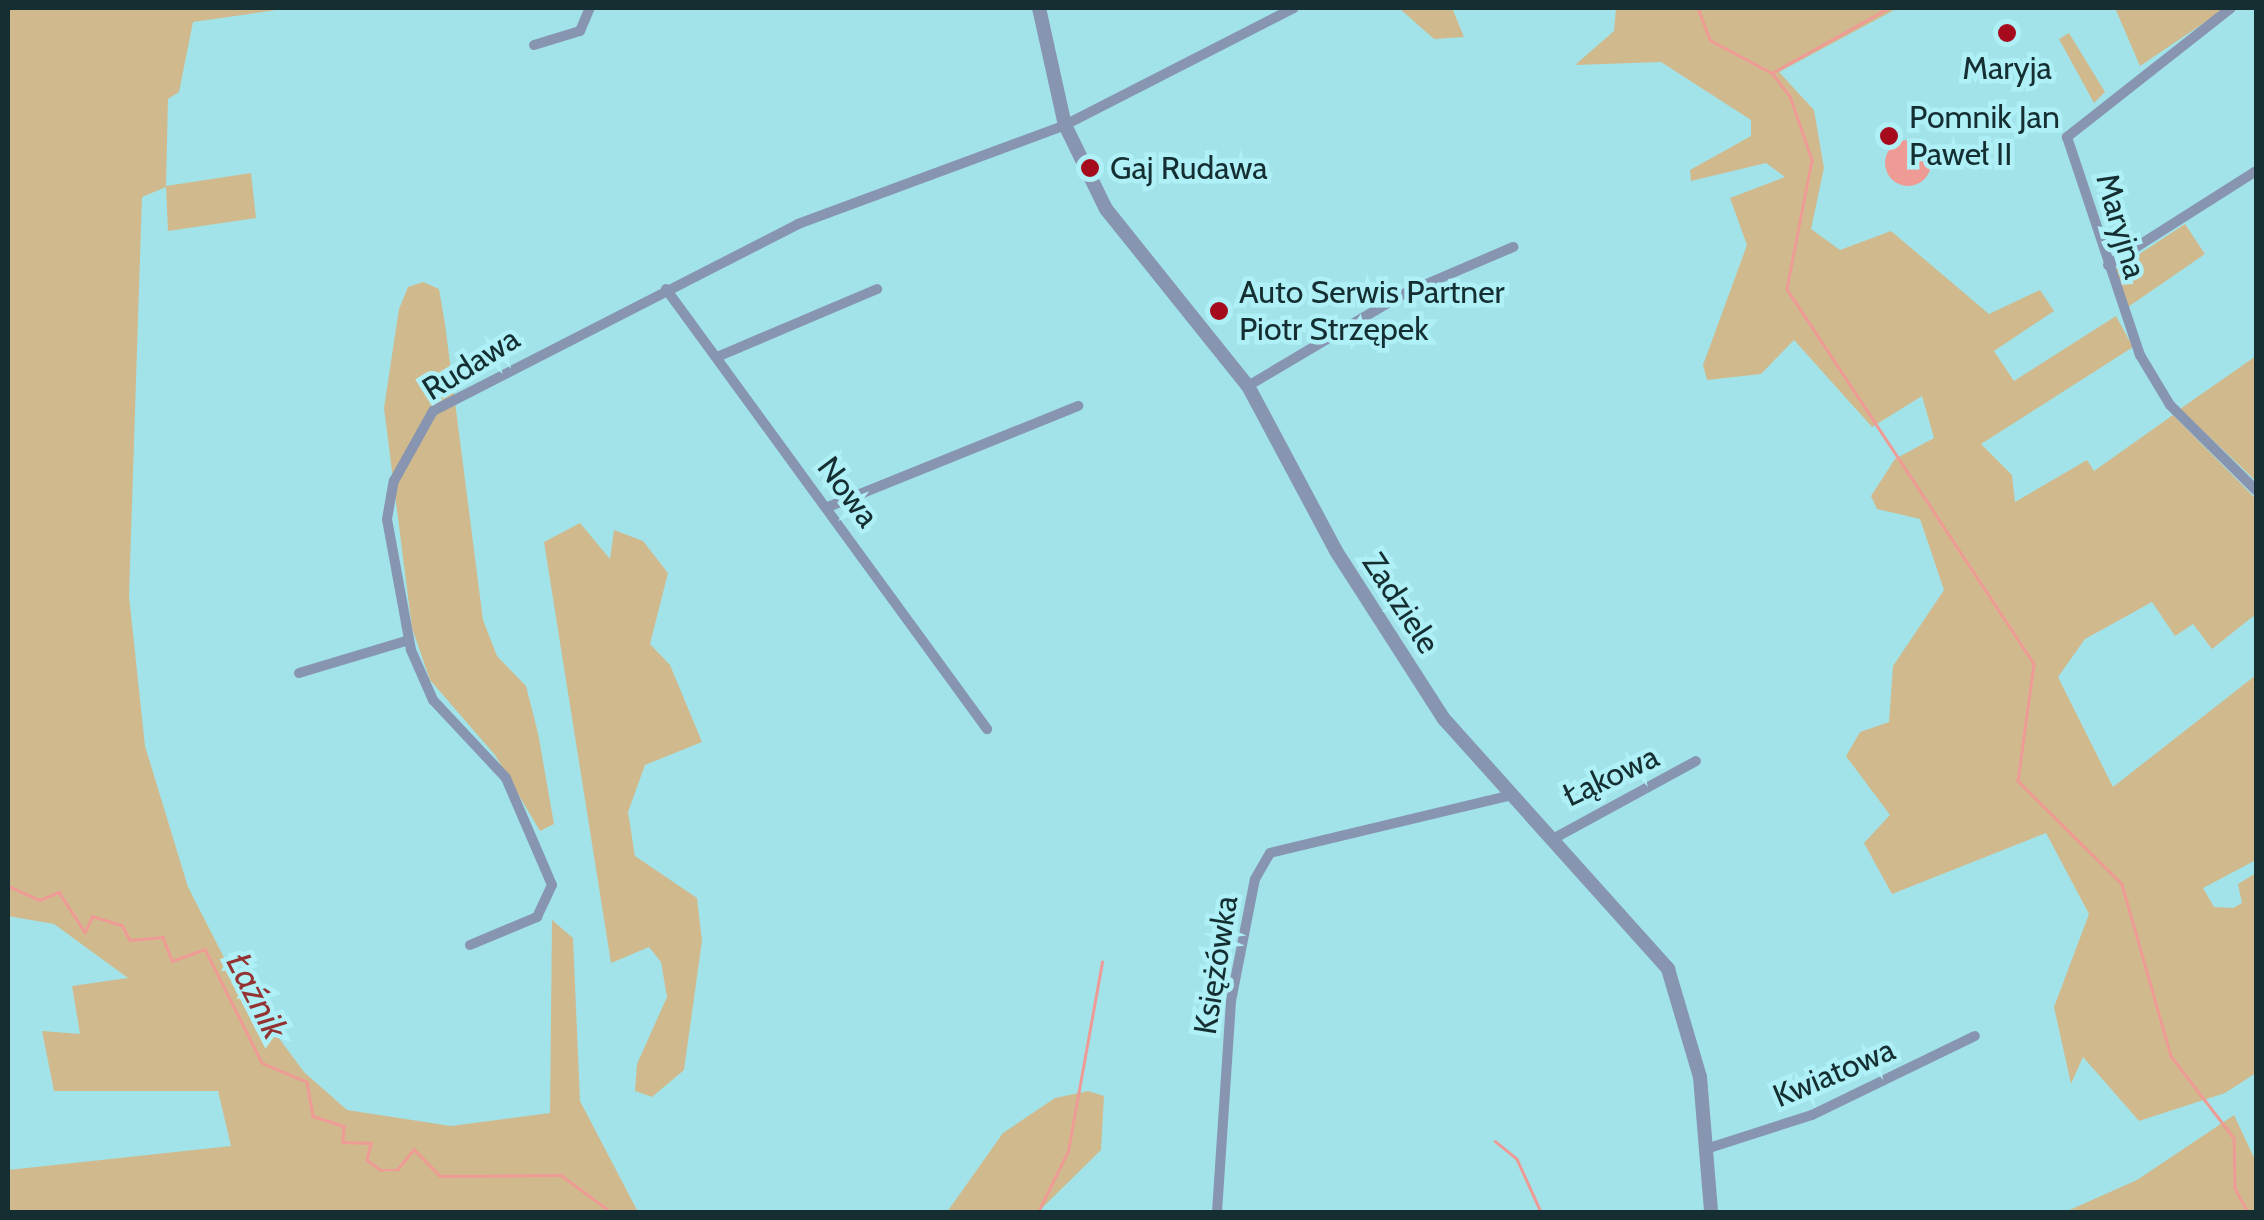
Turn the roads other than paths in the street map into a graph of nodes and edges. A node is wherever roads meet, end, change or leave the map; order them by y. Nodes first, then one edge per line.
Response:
1 (590, 8) edge
2 (1039, 8) edge
3 (1294, 8) edge
4 (2231, 8) edge
5 (534, 45) dead end
6 (1065, 125) junction
7 (2256, 171) edge
8 (1513, 246) dead end
9 (2108, 265) junction
10 (666, 289) junction
11 (877, 289) dead end
12 (717, 357) junction
13 (1248, 386) junction
14 (1078, 406) dead end
15 (2256, 490) edge
16 (828, 506) junction
17 (408, 640) junction
18 (299, 673) dead end
19 (987, 728) dead end
20 (1696, 761) dead end
21 (1507, 796) junction
22 (1550, 840) junction
23 (470, 946) dead end
24 (1975, 1036) dead end
25 (1709, 1148) junction
26 (1217, 1212) edge
27 (1711, 1212) edge

1 - 5 street
2 - 6 street, Zadziele
3 - 6 street, Rudawa
4 - 9 street, Maryjna
6 - 10 street, Rudawa
6 - 13 street, Zadziele
7 - 9 street
8 - 13 street
9 - 15 street, Maryjna
10 - 12 street, Nowa
10 - 17 street, Rudawa
11 - 12 street
12 - 16 street, Nowa
13 - 21 street, Zadziele
14 - 16 street
16 - 19 street, Nowa
17 - 18 street
17 - 23 street, Rudawa
20 - 22 street, Łąkowa
21 - 22 street, Zadziele
21 - 26 street, Księżówka
22 - 25 street, Zadziele
24 - 25 street, Kwiatowa
25 - 27 street, Zadziele

